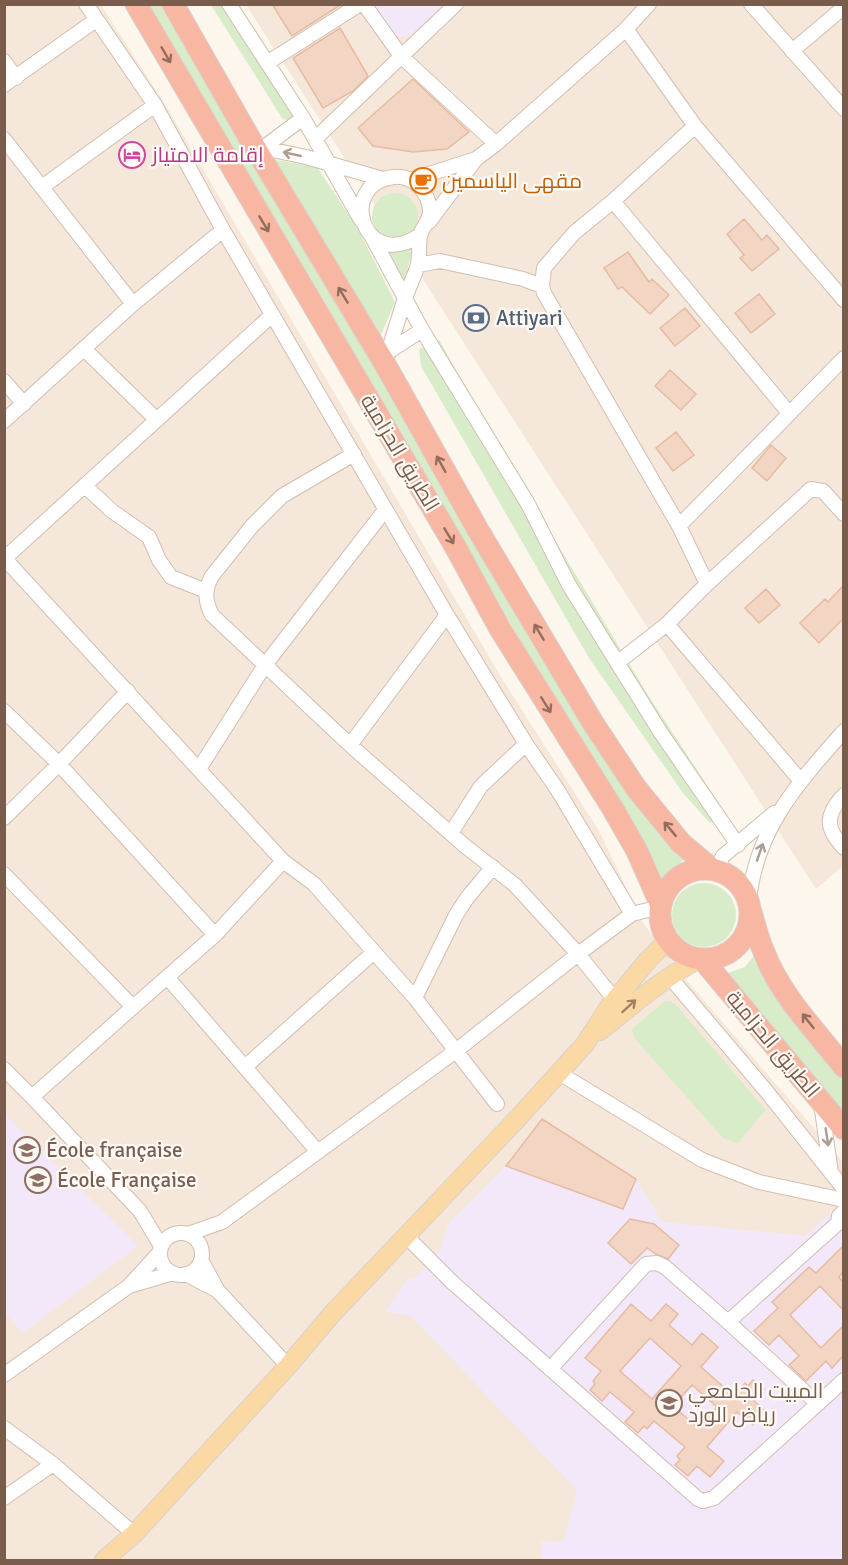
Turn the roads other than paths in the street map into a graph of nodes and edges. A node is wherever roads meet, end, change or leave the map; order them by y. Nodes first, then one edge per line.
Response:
1 (86, 4) edge
2 (136, 4) edge
3 (173, 4) edge
4 (229, 4) edge
5 (362, 4) edge
6 (456, 4) edge
7 (649, 4) edge
8 (752, 4) edge
9 (843, 8) edge
10 (96, 20) junction
11 (626, 29) junction
12 (792, 51) junction
13 (401, 56) junction
14 (4, 62) edge
15 (267, 63) junction
16 (10, 81) edge
17 (155, 105) junction
18 (843, 109) edge
19 (303, 118) junction
20 (695, 126) junction
21 (4, 139) edge
22 (315, 139) junction
23 (496, 144) junction
24 (259, 147) junction
25 (476, 159) junction
26 (330, 164) junction
27 (383, 179) junction
28 (410, 180) junction
29 (42, 187) junction
30 (613, 201) junction
31 (223, 230) junction
32 (367, 230) junction
33 (423, 231) junction
34 (417, 265) junction
35 (542, 286) junction
36 (843, 300) edge
37 (404, 301) junction
38 (133, 304) junction
39 (272, 315) junction
40 (422, 330) junction
41 (84, 349) junction
42 (386, 358) junction
43 (843, 358) edge
44 (4, 381) edge
45 (24, 404) junction
46 (789, 413) junction
47 (157, 420) junction
48 (4, 421) edge
49 (354, 454) junction
50 (85, 486) junction
51 (385, 510) junction
52 (843, 514) edge
53 (680, 526) junction
54 (5, 558) edge
55 (707, 584) junction
56 (206, 591) junction
57 (447, 615) junction
58 (667, 624) junction
59 (617, 663) junction
60 (265, 665) junction
61 (128, 691) junction
62 (4, 711) edge
63 (843, 731) edge
64 (526, 744) junction
65 (350, 745) junction
66 (59, 764) junction
67 (200, 769) junction
68 (800, 780) junction
69 (843, 795) edge
70 (782, 806) junction
71 (4, 818) edge
72 (451, 833) junction
73 (738, 845) junction
74 (843, 848) edge
75 (284, 861) junction
76 (493, 867) junction
77 (714, 870) junction
78 (4, 874) edge
79 (749, 904) junction
80 (660, 905) junction
81 (632, 914) junction
82 (215, 935) junction
83 (667, 940) junction
84 (374, 952) junction
85 (578, 954) junction
86 (701, 960) junction
87 (669, 976) junction
88 (167, 977) junction
89 (415, 998) junction
90 (615, 1000) junction
91 (133, 1006) junction
92 (585, 1044) junction
93 (457, 1050) junction
94 (245, 1067) junction
95 (843, 1067) edge
96 (4, 1069) edge
97 (559, 1073) junction
98 (32, 1097) junction
99 (820, 1101) junction
100 (498, 1104) dead end
101 (843, 1130) edge
102 (318, 1152) junction
103 (831, 1173) junction
104 (843, 1190) edge
105 (843, 1200) edge
106 (140, 1211) junction
107 (842, 1220) edge
108 (222, 1222) junction
109 (181, 1234) junction
110 (407, 1237) junction
111 (160, 1249) junction
112 (201, 1254) junction
113 (180, 1274) junction
114 (129, 1286) junction
115 (218, 1291) junction
116 (728, 1322) junction
117 (288, 1366) junction
118 (550, 1369) junction
119 (4, 1375) edge
120 (843, 1380) edge
121 (817, 1403) junction
122 (4, 1428) edge
123 (53, 1464) junction
124 (4, 1497) edge
125 (134, 1534) junction
126 (104, 1560) edge

1 - 10 street
2 -> 80 highway, الطريق الحزامية
3 - 24 highway, الطريق الحزامية
4 - 15 street
5 - 13 street
5 - 15 street
6 - 13 street
7 - 11 street
8 - 12 street
9 - 12 street
10 - 16 street
10 - 17 street
11 - 20 street
11 - 23 street
12 - 18 street
13 - 22 street
13 - 23 street
14 - 16 street
15 - 19 street
17 - 29 street
17 - 31 street
19 - 22 street
19 - 24 street
20 - 30 street
20 - 36 street
21 - 29 street
22 - 26 street
23 - 25 street
26 -> 24 street
42 -> 24 highway, الطريق الحزامية
25 - 28 street
25 - 33 street
26 - 27 street
26 - 32 street
27 - 28 street
27 - 32 street
28 - 33 street
29 - 38 street
30 - 35 street
30 - 46 street
31 - 38 street
31 - 39 street
32 - 33 street
32 - 37 street
33 - 34 street
34 - 35 street
34 - 37 street
35 - 53 street
37 - 40 street
37 - 42 street
38 - 41 street
39 - 47 street
39 - 49 street
40 - 42 street
40 - 59 street
41 - 45 street
41 - 47 street
77 -> 42 highway, الطريق الحزامية
43 - 46 street
44 - 45 street
45 - 48 street
46 - 53 street
47 - 50 street
49 - 51 street
49 - 56 street
50 - 54 street
50 - 56 street
51 - 57 street
51 - 60 street
52 - 55 street
53 - 55 street
54 - 61 street
55 - 58 street
56 - 60 street
57 - 64 street
57 - 65 street
58 - 59 street
58 - 68 street
59 - 73 street
60 - 65 street
60 - 67 street
61 - 66 street
61 - 67 street
62 - 66 street
63 - 68 street
64 - 72 street
64 - 81 street
65 - 72 street
66 - 71 street
66 - 82 street
67 - 75 street
68 - 70 street
69 - 74 street
70 - 73 street
79 -> 70 street
72 - 76 street
73 - 77 street
75 - 82 street
75 - 84 street
76 - 85 street
76 - 89 street
77 - 79 highway, الطريق الحزامية
77 - 80 highway
78 - 91 street
79 - 86 highway
95 -> 79 highway, الطريق الحزامية
80 - 81 street
80 - 83 highway, الطريق الحزامية
81 - 85 street
82 - 88 street
83 - 86 highway, الطريق الحزامية
83 - 90 main road
84 - 89 street
84 - 94 street
85 - 90 street
85 - 93 street
86 - 87 main road
86 - 99 highway, الطريق الحزامية
92 -> 87 main road
87 - 103 street
88 - 91 street
88 - 94 street
89 - 93 street
90 - 92 main road
91 - 98 street
92 - 97 main road
93 - 100 street
93 - 102 street
94 - 102 street
96 - 98 street
97 - 105 street
97 - 110 main road
98 - 106 street
99 - 101 highway, الطريق الحزامية
99 -> 103 street
102 - 108 street
103 - 104 street
106 - 109 street
106 - 111 street
107 - 116 street
108 - 109 street
108 - 112 street
109 - 111 street
109 - 112 street
110 - 117 main road
110 - 118 street
111 - 113 street
111 - 114 street
112 - 113 street
112 - 115 street
113 - 114 street
113 - 115 street
114 - 119 street
115 - 117 street
116 - 118 street
116 - 121 street
117 - 125 main road
118 - 121 street
120 - 121 street
122 - 123 street
123 - 124 street
123 - 125 street
125 - 126 main road

